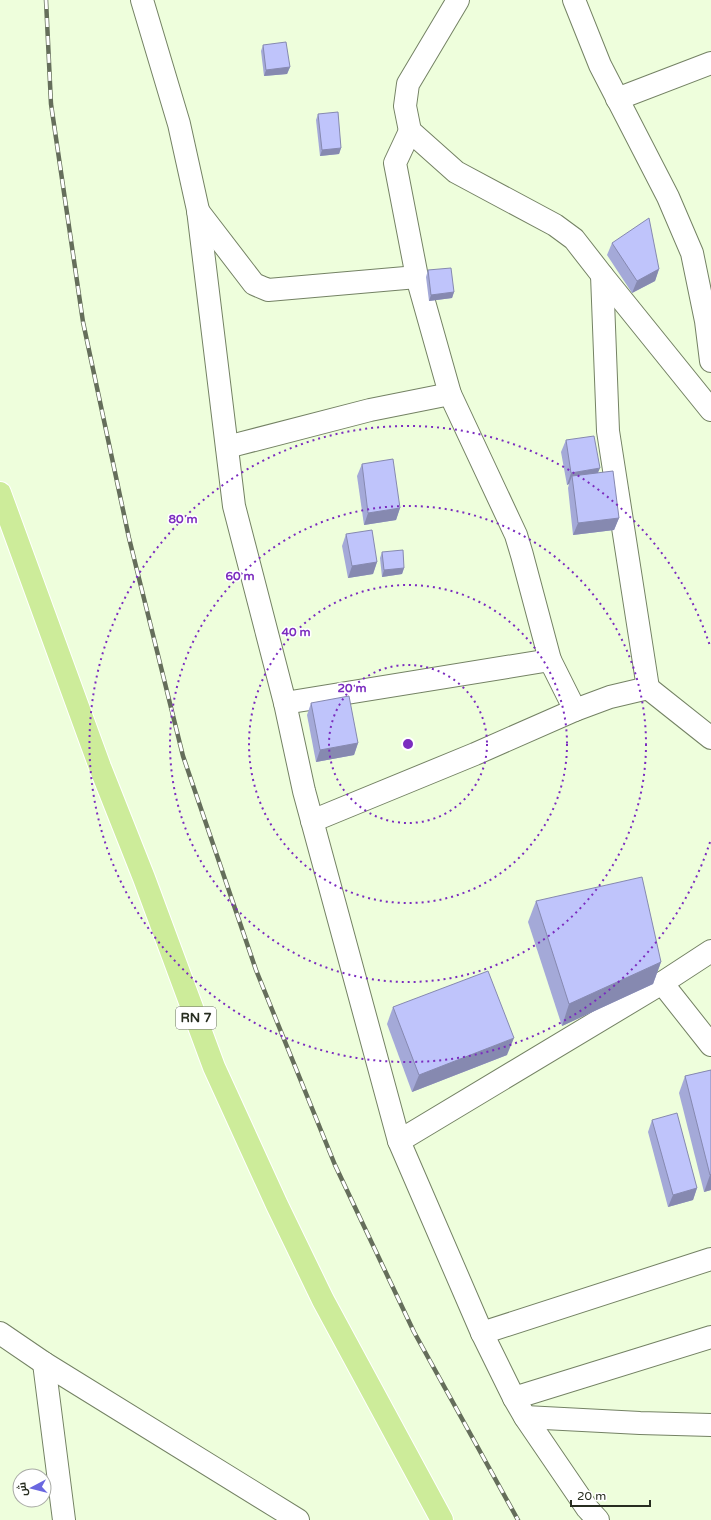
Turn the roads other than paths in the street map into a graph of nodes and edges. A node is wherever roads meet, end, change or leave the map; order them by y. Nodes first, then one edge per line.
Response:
1 (142, 0) edge
2 (574, 0) edge
3 (456, 1) edge
4 (711, 63) edge
5 (617, 100) junction
6 (410, 131) junction
7 (198, 210) junction
8 (602, 276) junction
9 (417, 277) junction
10 (709, 321) edge
11 (711, 361) edge
12 (450, 394) junction
13 (711, 410) edge
14 (227, 447) junction
15 (0, 493) edge
16 (550, 660) junction
17 (648, 688) junction
18 (285, 703) junction
19 (575, 710) junction
20 (711, 738) edge
21 (312, 821) junction
22 (711, 952) edge
23 (662, 983) junction
24 (711, 1045) edge
25 (399, 1141) junction
26 (711, 1259) edge
27 (0, 1333) edge
28 (482, 1333) junction
29 (711, 1337) edge
30 (44, 1363) junction
31 (514, 1398) junction
32 (525, 1417) junction
33 (711, 1425) edge
34 (64, 1520) edge
35 (298, 1520) edge
36 (442, 1520) edge
37 (598, 1520) edge

1 - 7 street
2 - 5 street
3 - 6 street
4 - 5 street
5 - 10 street
6 - 8 street
6 - 9 street
7 - 9 street
7 - 14 street
8 - 13 street
8 - 17 street
9 - 12 street
10 - 11 street
12 - 14 street
12 - 16 street
14 - 18 street
15 - 36 main road, RN 7
16 - 18 street
16 - 19 street
17 - 19 street
17 - 20 street
18 - 21 street
19 - 21 street
21 - 25 street
22 - 23 street
23 - 24 street
23 - 25 street
25 - 28 street
26 - 28 street
27 - 30 street
28 - 31 street
29 - 31 street
30 - 34 street
30 - 35 street
31 - 32 street
32 - 33 street
32 - 37 street

